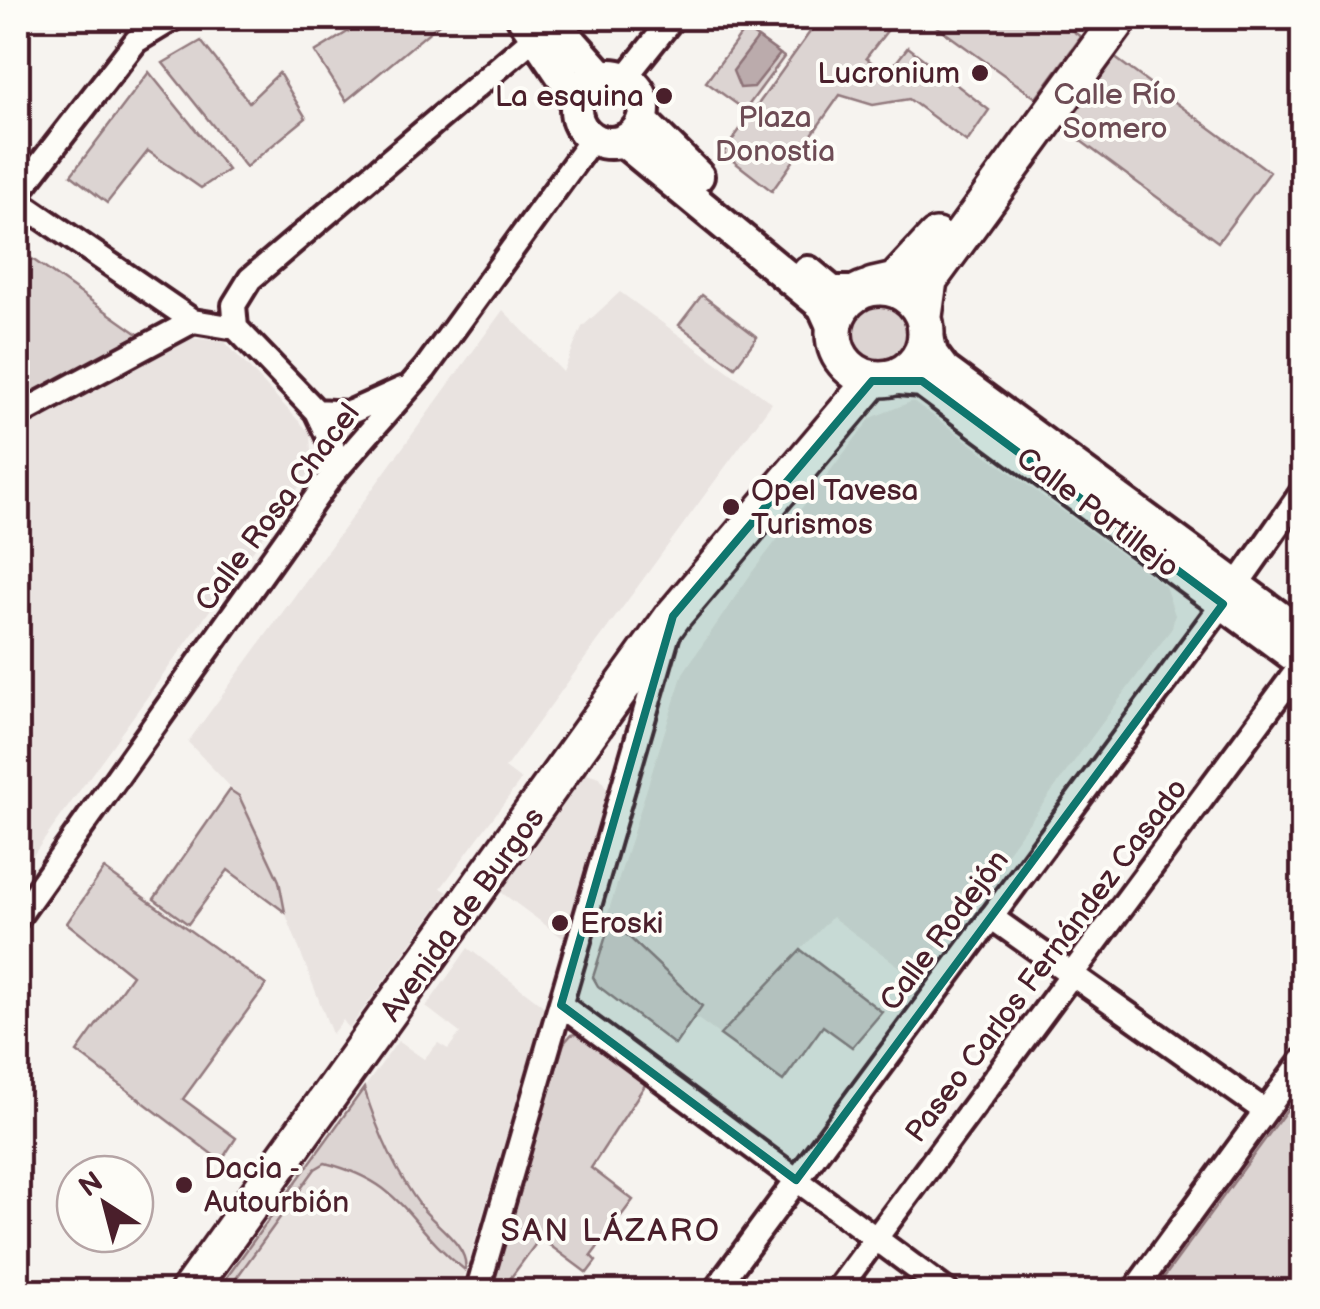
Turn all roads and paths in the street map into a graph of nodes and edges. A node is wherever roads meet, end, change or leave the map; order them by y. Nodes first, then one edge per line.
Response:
1 (174, 18) edge
2 (673, 18) edge
3 (1094, 18) edge
4 (1120, 18) edge
5 (536, 24) edge
6 (614, 76) junction
7 (577, 98) junction
8 (619, 134) junction
9 (18, 197) edge
10 (865, 289) junction
11 (193, 321) junction
12 (925, 324) junction
13 (236, 328) junction
14 (834, 336) junction
15 (425, 370) junction
16 (880, 380) junction
17 (316, 411) junction
18 (18, 415) edge
19 (332, 475) junction
20 (1302, 492) edge
21 (736, 537) junction
22 (1229, 595) junction
23 (673, 616) junction
24 (1302, 634) edge
25 (1302, 663) edge
26 (18, 916) edge
27 (991, 917) junction
28 (1073, 975) junction
29 (561, 1005) junction
30 (1302, 1061) edge
31 (1265, 1111) junction
32 (796, 1180) junction
33 (876, 1239) junction
34 (188, 1292) edge
35 (477, 1292) edge
36 (714, 1292) edge
37 (836, 1292) edge
38 (948, 1292) edge
39 (1133, 1292) edge

1 - 9 street
2 - 6 street
3 - 10 main road
4 - 12 main road
5 - 6 main road
5 - 7 main road
5 - 13 street
6 - 7 main road
6 - 8 main road
7 - 8 main road
8 - 10 main road
8 - 14 main road
8 - 15 street, Calle Rosa Chacel
9 - 11 street
10 - 12 main road
10 - 14 main road
11 - 13 street
11 - 18 street
12 - 16 main road
12 - 22 main road, Calle Portillejo
13 - 17 street
14 - 16 main road
14 - 21 main road, Avenida de Burgos
15 - 17 street
15 - 19 street, Calle Rosa Chacel
16 - 21 main road, Avenida de Burgos
16 - 22 main road, Calle Portillejo
17 - 19 street
19 - 26 street, Calle Rosa Chacel
20 - 22 street, Calle Rodejón
21 - 23 main road, Avenida de Burgos
22 - 24 main road, Calle Portillejo
22 - 25 main road, Calle Portillejo
22 - 27 street, Calle Rodejón
23 - 29 street
23 - 34 main road, Avenida de Burgos
25 - 28 street, Paseo Carlos Fernández Casado
27 - 28 street
27 - 32 street, Calle Rodejón
28 - 31 street
28 - 33 street, Paseo Carlos Fernández Casado
29 - 32 street
29 - 35 street
30 - 31 street
31 - 39 street
32 - 33 street
32 - 36 street, Calle Rodejón
33 - 37 street, Paseo Carlos Fernández Casado
33 - 38 street

